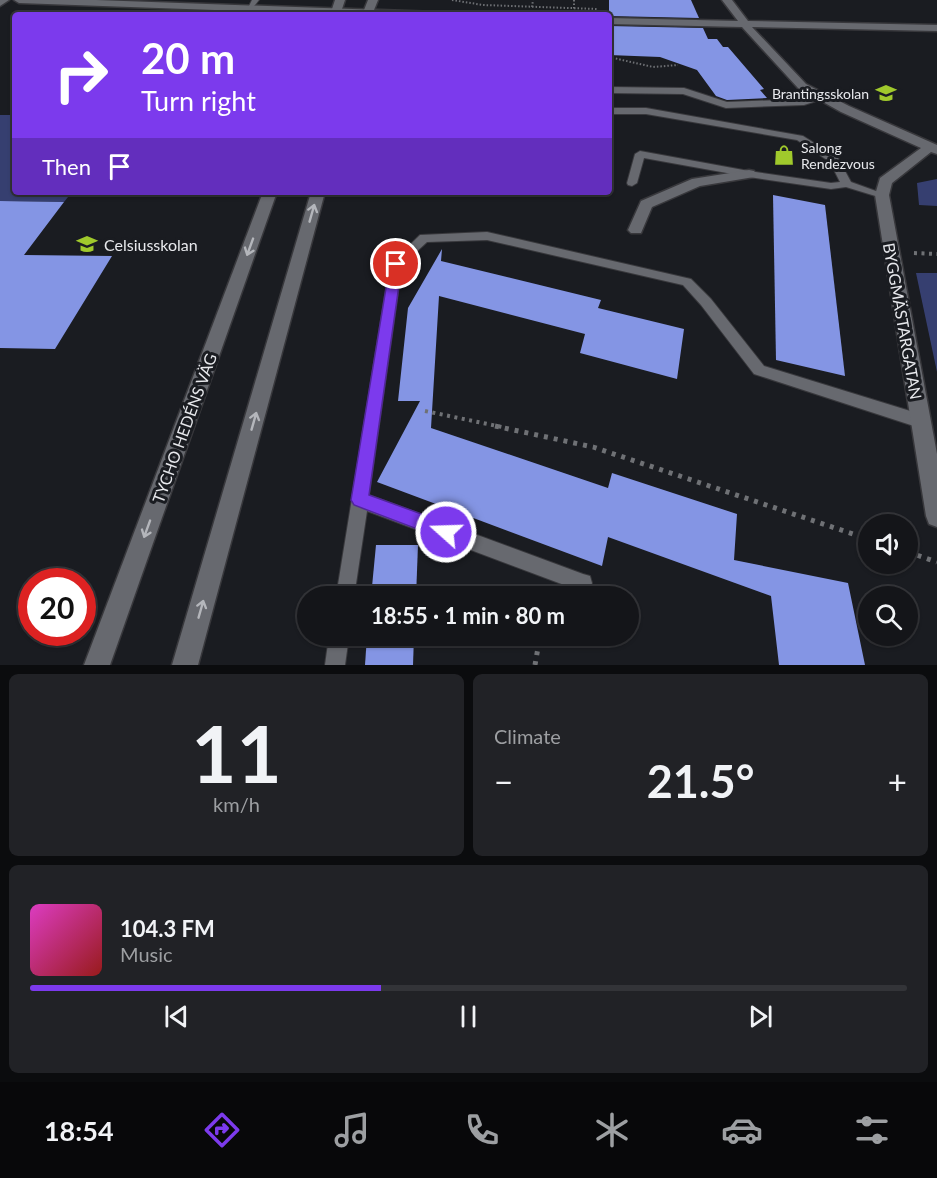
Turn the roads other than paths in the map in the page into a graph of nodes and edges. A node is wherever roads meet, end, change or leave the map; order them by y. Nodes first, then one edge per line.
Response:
1 (4, 0) edge
2 (19, 0) edge
3 (256, 0) edge
4 (727, 0) edge
5 (0, 3) edge
6 (249, 9) junction
7 (301, 12) edge
8 (612, 21) edge
9 (746, 25) junction
10 (937, 28) edge
11 (612, 90) edge
12 (822, 98) junction
13 (612, 111) edge
14 (933, 148) edge
15 (749, 174) junction
16 (633, 183) dead end
17 (847, 184) junction
18 (269, 195) edge
19 (317, 195) edge
20 (882, 195) junction
21 (636, 230) dead end
22 (920, 421) junction
23 (360, 500) junction
24 (937, 516) edge
25 (583, 584) dead end
26 (347, 586) edge
27 (338, 646) edge
28 (97, 665) edge
29 (185, 665) edge
30 (335, 665) edge

1 - 5 street
2 - 6 street
3 - 6 lane
4 - 9 street
6 - 7 street
8 - 9 street
9 - 10 street
9 - 12 street
11 - 12 lane
12 - 14 street
13 - 17 lane
14 - 20 street
15 - 16 lane
15 - 17 lane
15 - 21 street
17 - 20 lane
18 -> 28 street, TYCHO HEDÉNS VÄG
29 -> 19 street
20 - 22 street, BYGGMÄSTARGATAN
22 - 23 lane
22 - 24 street, BYGGMÄSTARGATAN
23 - 25 lane
23 - 26 lane
27 - 30 lane

